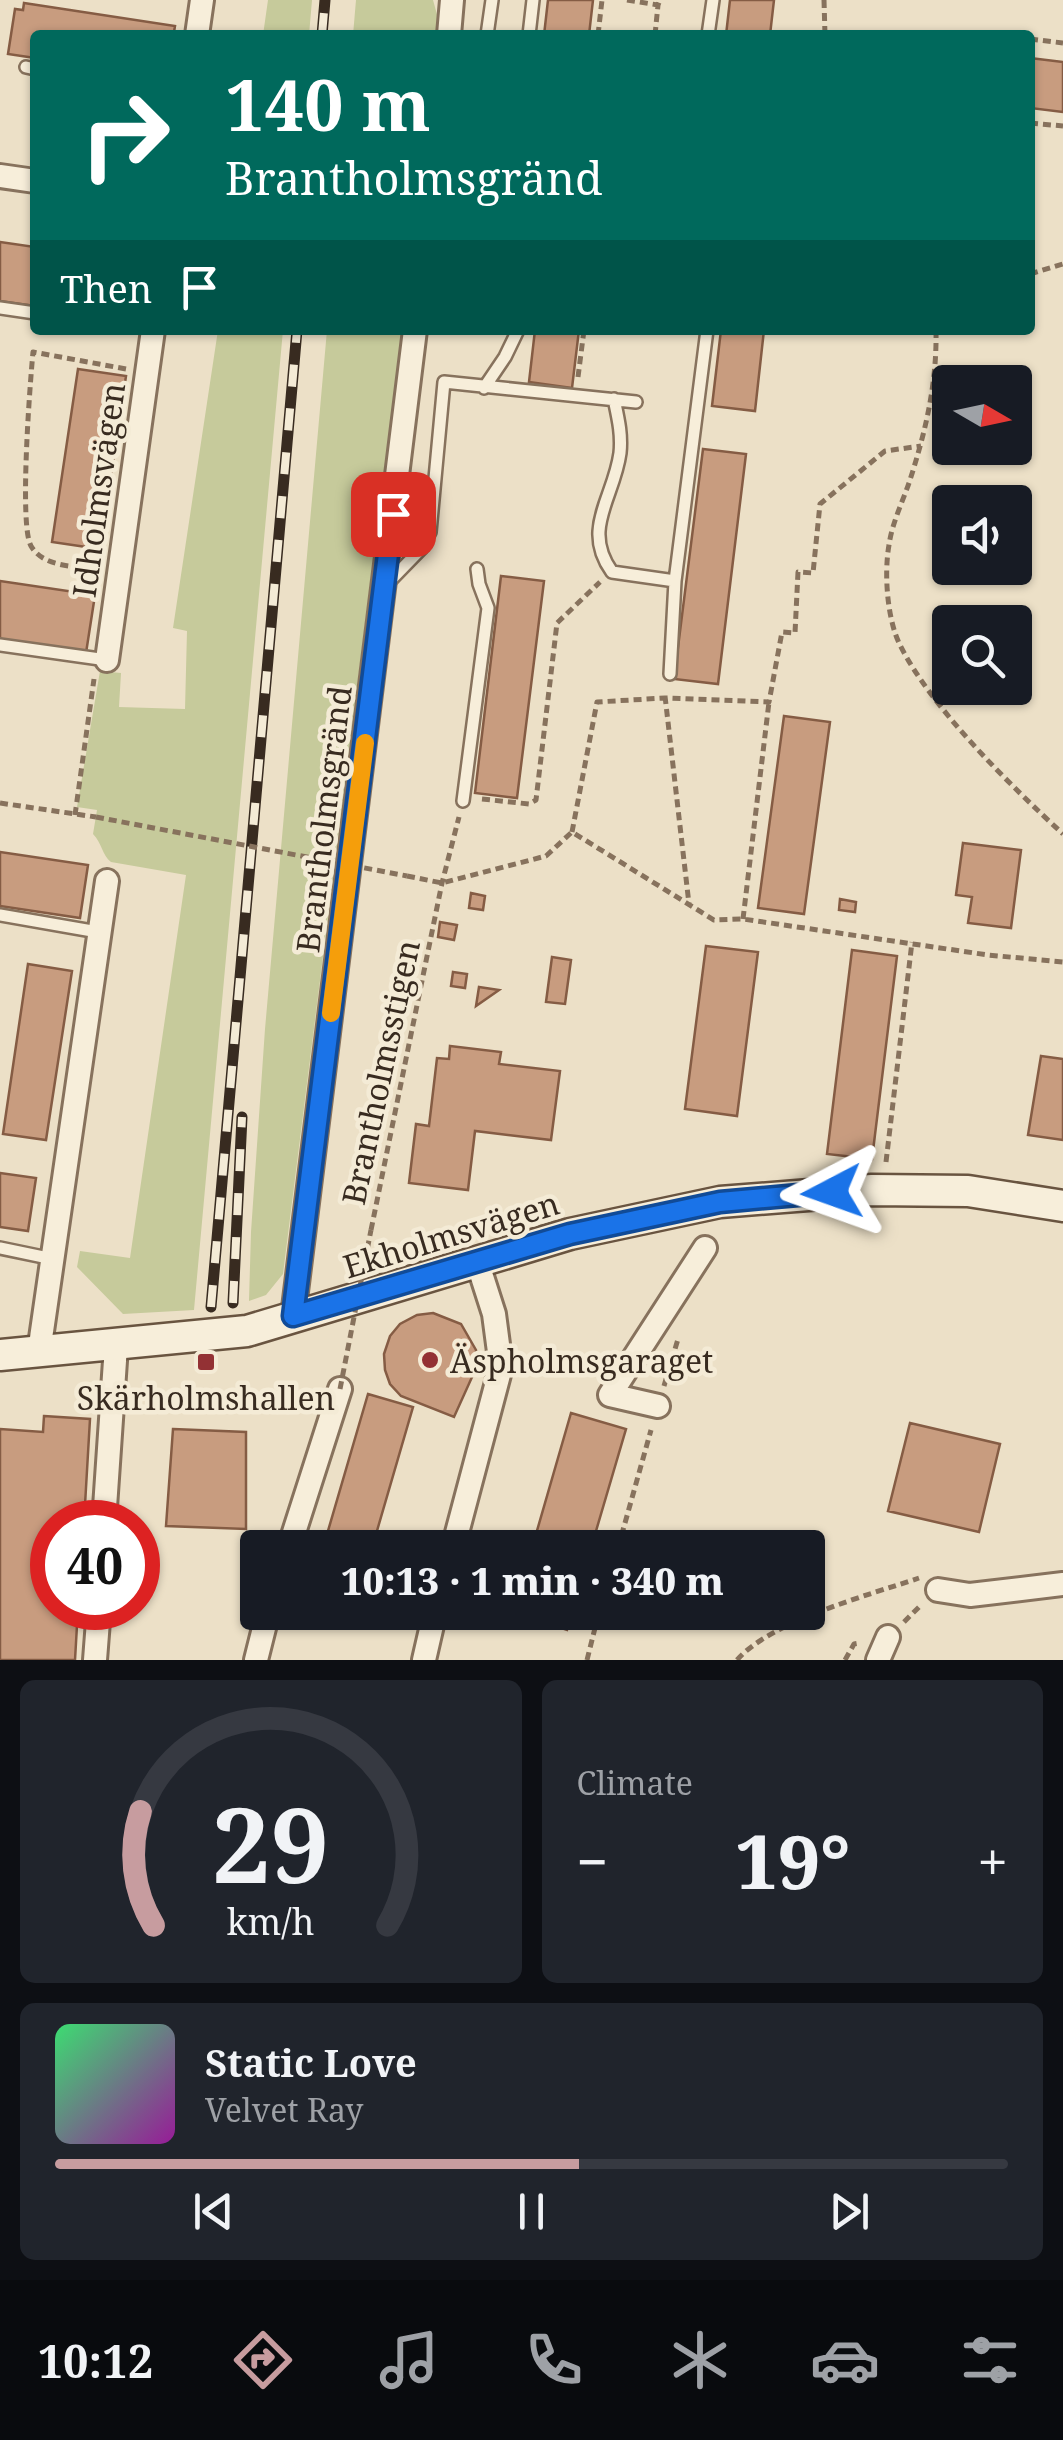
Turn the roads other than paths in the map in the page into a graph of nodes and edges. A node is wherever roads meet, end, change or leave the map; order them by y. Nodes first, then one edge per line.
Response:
1 (202, 0) edge
2 (452, 0) edge
3 (492, 0) edge
4 (533, 0) edge
5 (712, 0) edge
6 (197, 30) edge
7 (449, 30) edge
8 (487, 30) edge
9 (530, 30) edge
10 (709, 30) edge
11 (0, 176) edge
12 (30, 180) edge
13 (0, 308) edge
14 (30, 312) edge
15 (146, 335) edge
16 (415, 335) edge
17 (516, 335) edge
18 (706, 335) edge
19 (484, 388) junction
20 (614, 399) junction
21 (636, 402) dead end
22 (477, 569) dead end
23 (675, 580) junction
24 (384, 587) junction
25 (0, 645) edge
26 (102, 659) joint
27 (670, 674) road end
28 (463, 802) road end
29 (108, 881) dead end
30 (0, 915) edge
31 (98, 932) junction
32 (1063, 1206) edge
33 (0, 1248) edge
34 (704, 1248) dead end
35 (53, 1259) junction
36 (476, 1261) junction
37 (293, 1316) junction
38 (116, 1346) junction
39 (39, 1352) junction
40 (0, 1355) edge
41 (340, 1389) road end
42 (658, 1406) road end
43 (106, 1500) edge
44 (295, 1530) edge
45 (458, 1530) edge
46 (1063, 1584) edge
47 (938, 1590) road end
48 (97, 1630) edge
49 (264, 1630) edge
50 (431, 1630) edge
51 (888, 1637) dead end
52 (95, 1660) edge
53 (256, 1660) edge
54 (424, 1660) edge
55 (878, 1660) edge

1 - 6 street
2 - 7 street
3 - 8 lane
4 - 9 lane
5 - 10 lane
11 - 12 street
13 - 14 lane
15 - 26 street, Idholmsvägen
16 - 24 street, Brantholmsgränd
17 - 19 lane
18 - 23 lane
19 - 20 lane
19 - 24 lane
20 - 21 lane
20 - 23 lane
22 - 28 lane
23 - 27 lane
24 - 37 street, Brantholmsgränd
25 - 26 lane
29 - 31 street
30 - 31 lane
31 - 35 street
32 - 36 street, Ekholmsvägen
33 - 35 lane
34 - 42 street
35 - 39 street
36 - 37 street, Ekholmsvägen
36 - 45 street
37 - 38 street, Ekholmsvägen
38 - 39 street, Ekholmsvägen
38 - 43 street
39 - 40 street, Ekholmsvägen
41 - 44 street
46 - 47 street
48 - 52 street
49 - 53 street
50 - 54 street
51 - 55 street

